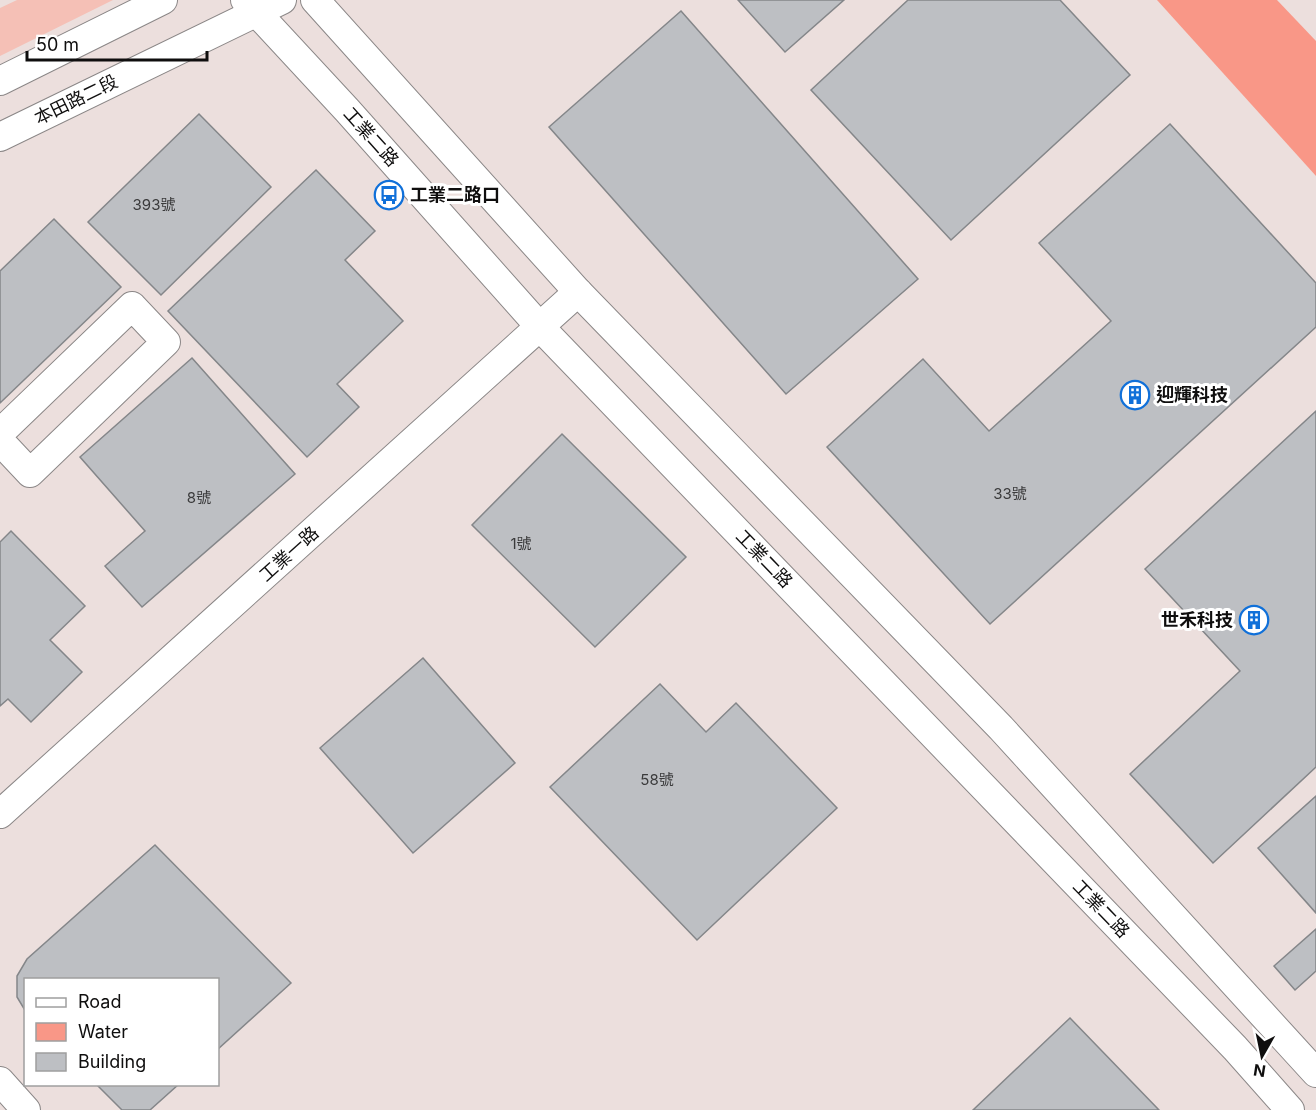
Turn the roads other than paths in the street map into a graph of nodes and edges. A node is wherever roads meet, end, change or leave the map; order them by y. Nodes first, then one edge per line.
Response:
1 (163, 0) edge
2 (282, 0) edge
3 (315, 0) edge
4 (251, 6) edge
5 (0, 81) edge
6 (0, 137) edge
7 (578, 292) junction
8 (540, 327) junction
9 (0, 433) edge
10 (0, 441) edge
11 (0, 814) edge
12 (1316, 1073) edge
13 (0, 1082) edge
14 (26, 1110) edge
15 (1290, 1110) edge

1 - 5 street
2 - 4 street, 本田路二段
3 - 7 street
4 - 6 street, 本田路二段
4 - 8 street, 工業二路
7 - 8 street, 工業一路
7 - 12 street
8 - 11 street, 工業一路
8 - 15 street, 工業二路
9 - 10 street
13 - 14 street

